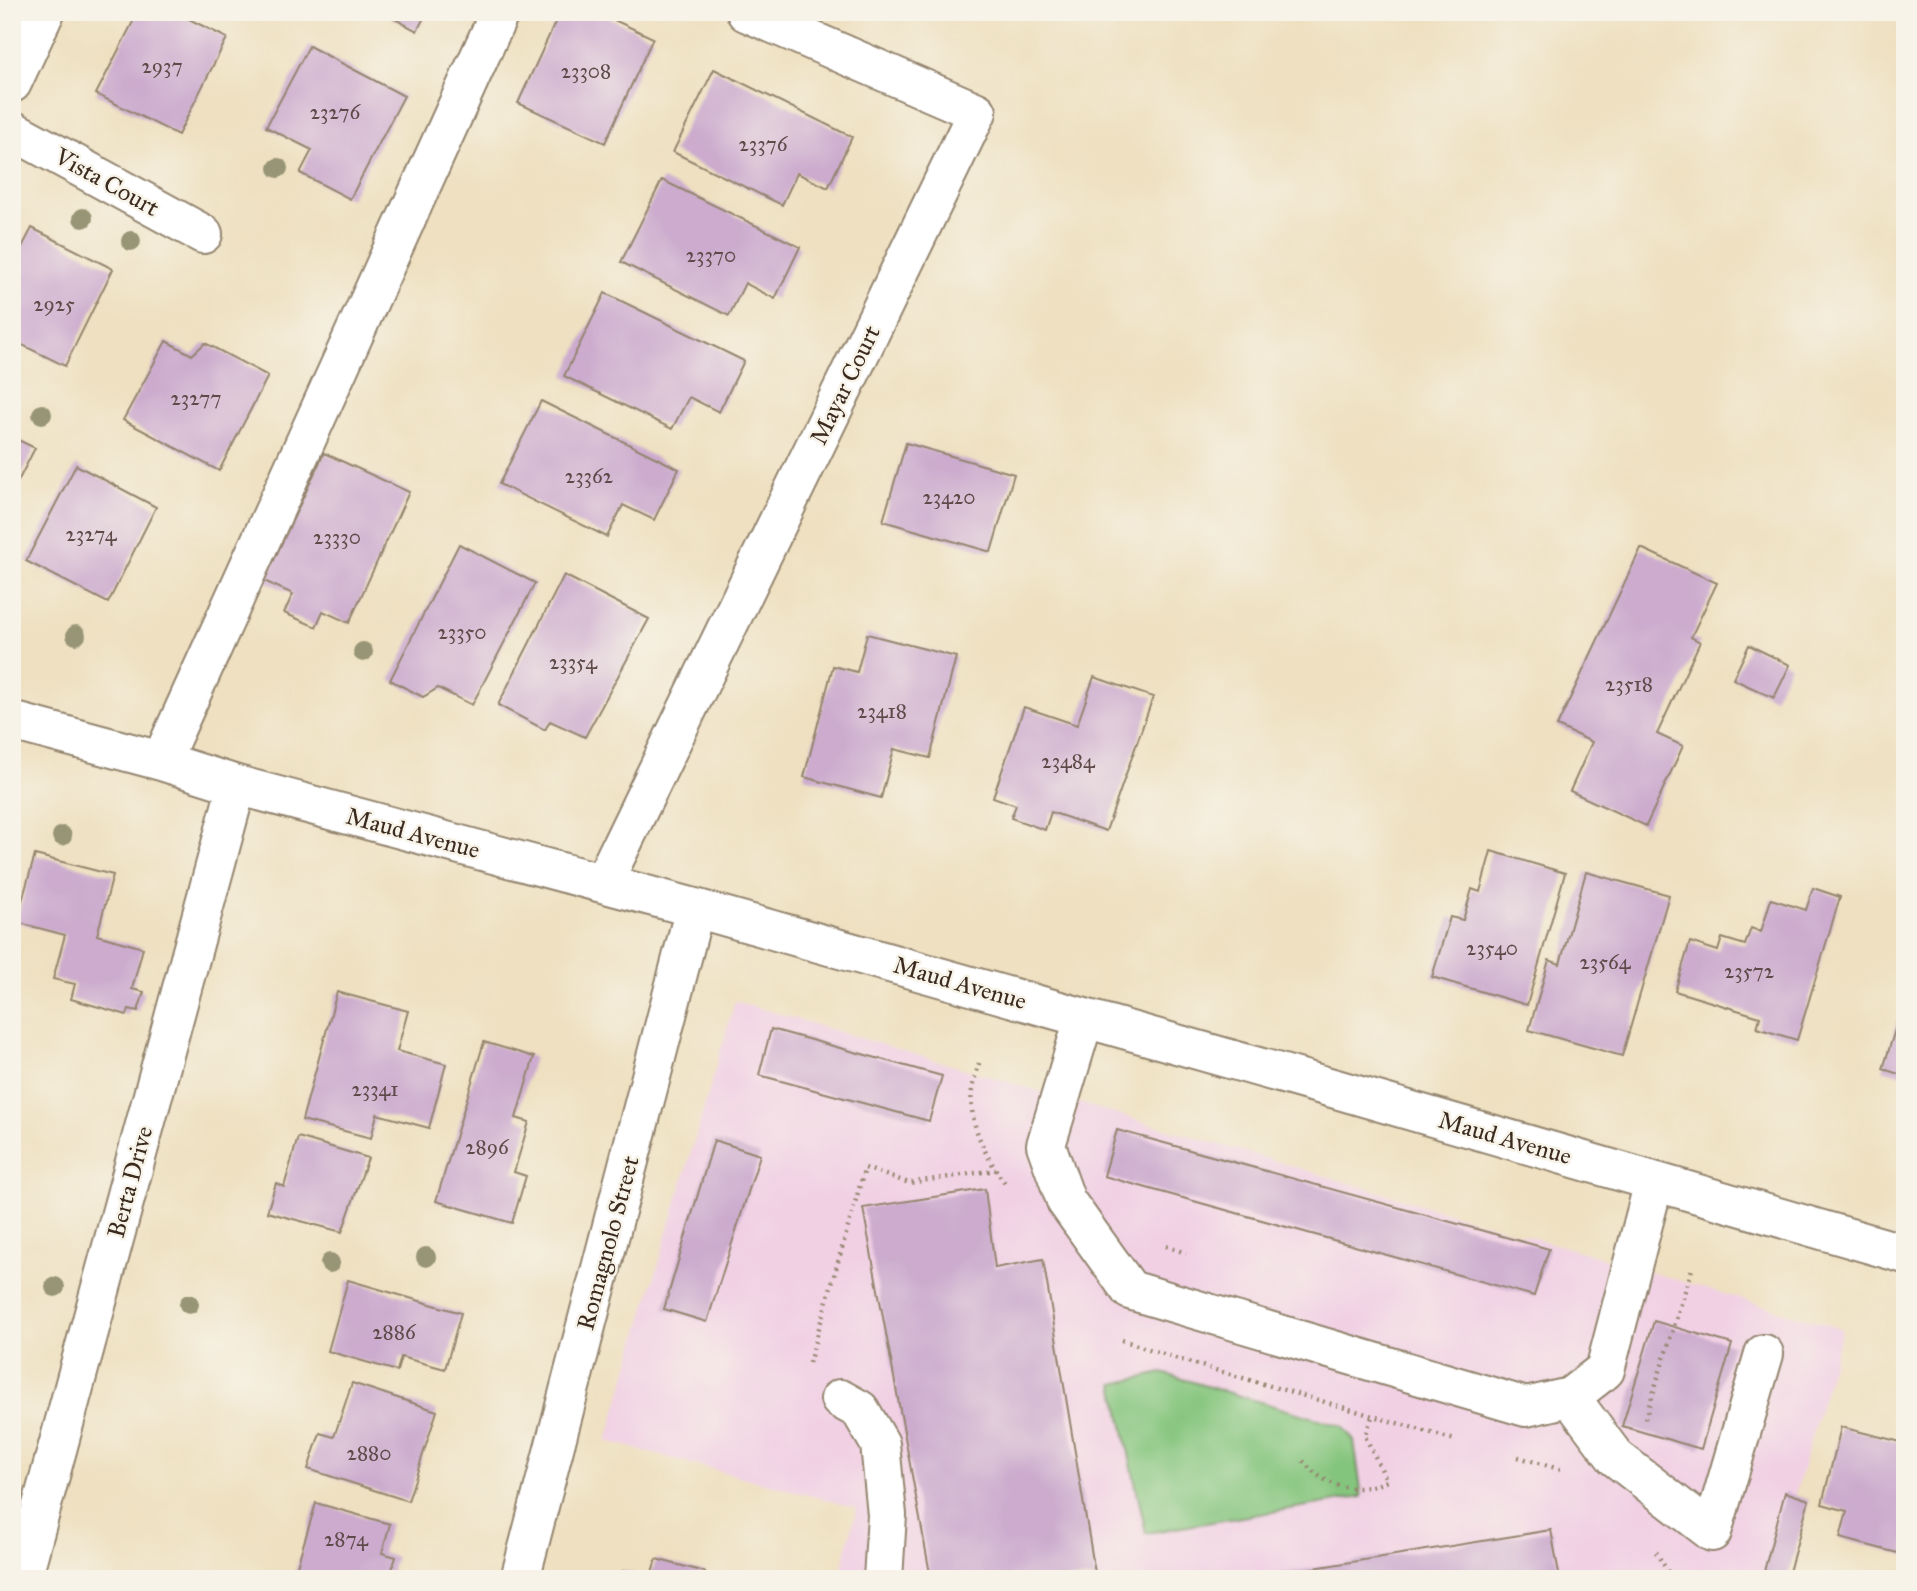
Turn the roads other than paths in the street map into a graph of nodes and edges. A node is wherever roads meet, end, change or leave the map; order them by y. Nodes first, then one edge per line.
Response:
1 (45, 12) edge
2 (746, 12) edge
3 (498, 16) dead end
4 (12, 83) edge
5 (12, 130) edge
6 (203, 234) dead end
7 (12, 722) edge
8 (161, 761) junction
9 (237, 785) junction
10 (603, 883) junction
11 (695, 908) junction
12 (1084, 1019) junction
13 (1654, 1182) junction
14 (1905, 1254) edge
15 (1763, 1354) dead end
16 (1570, 1397) junction
17 (840, 1399) dead end
18 (22, 1579) edge
19 (520, 1579) edge
20 (883, 1579) edge

1 - 4 street
2 - 10 street, Mayar Court
3 - 8 street
5 - 6 street, Vista Court
7 - 8 street, Maud Avenue
8 - 9 street, Maud Avenue
9 - 10 street, Maud Avenue
9 - 18 street, Berta Drive
10 - 11 street, Maud Avenue
11 - 12 street, Maud Avenue
11 - 19 street, Romagnolo Street
12 - 13 street, Maud Avenue
12 - 16 street
13 - 14 street, Maud Avenue
13 - 16 street
15 - 16 street
17 - 20 street

